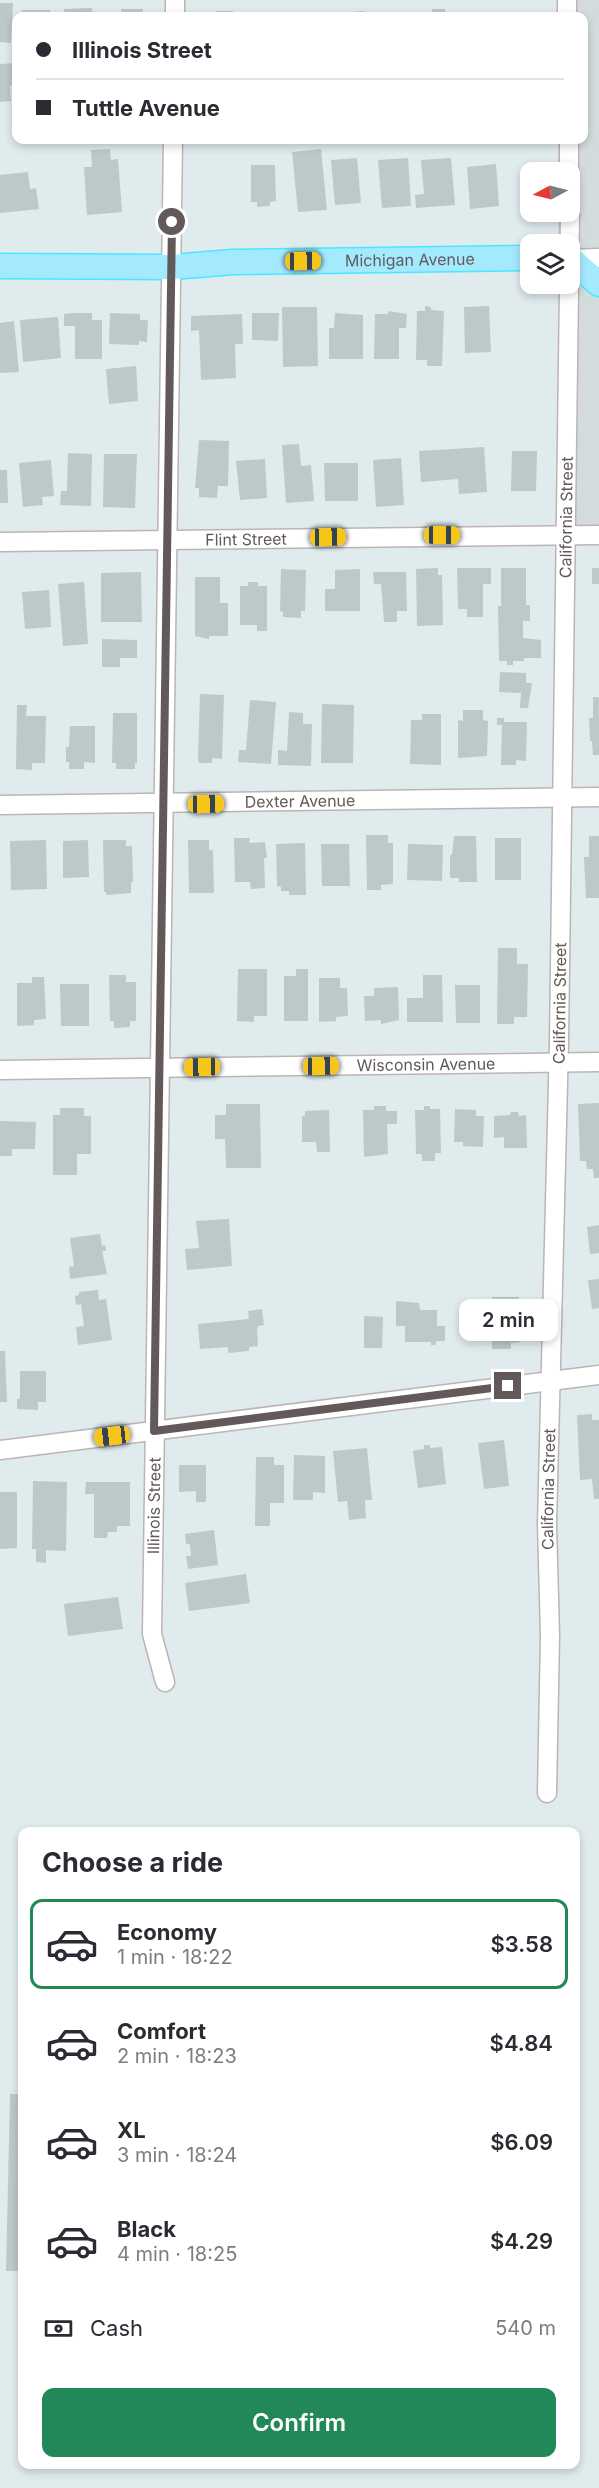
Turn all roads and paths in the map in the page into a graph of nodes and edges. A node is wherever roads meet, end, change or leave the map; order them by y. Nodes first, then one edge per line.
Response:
1 (173, 144) edge
2 (569, 144) edge
3 (569, 162) edge
4 (520, 258) edge
5 (599, 258) edge
6 (580, 259) edge
7 (580, 263) edge
8 (0, 266) edge
9 (172, 267) junction
10 (580, 268) edge
11 (599, 270) edge
12 (599, 284) edge
13 (570, 294) edge
14 (567, 535) junction
15 (599, 535) edge
16 (168, 540) junction
17 (0, 542) edge
18 (599, 797) edge
19 (563, 798) junction
20 (164, 804) junction
21 (0, 805) edge
22 (558, 1062) junction
23 (599, 1062) edge
24 (159, 1068) junction
25 (0, 1070) edge
26 (599, 1375) edge
27 (551, 1381) junction
28 (154, 1431) junction
29 (0, 1450) edge
30 (165, 1682) dead end
31 (547, 1793) dead end

1 - 9 street, Illinois Street
2 - 3 street
4 - 9 main road, Michigan Avenue
5 - 6 street
7 - 11 main road
8 - 9 main road, Michigan Avenue
9 - 16 street, Illinois Street
10 - 12 main road
13 - 14 street, California Street
14 - 15 street, Flint Street
14 - 16 street, Flint Street
14 - 19 street, California Street
16 - 17 street, Flint Street
16 - 20 street, Illinois Street
18 - 19 street, Dexter Avenue
19 - 20 street, Dexter Avenue
19 - 22 street, California Street
20 - 21 street, Dexter Avenue
20 - 24 street, Illinois Street
22 - 23 street, Wisconsin Avenue
22 - 24 street, Wisconsin Avenue
22 - 27 street, California Street
24 - 25 street, Wisconsin Avenue
24 - 28 street, Illinois Street
26 - 27 street
27 - 28 street
27 - 31 street, California Street
28 - 29 street
28 - 30 street, Illinois Street

